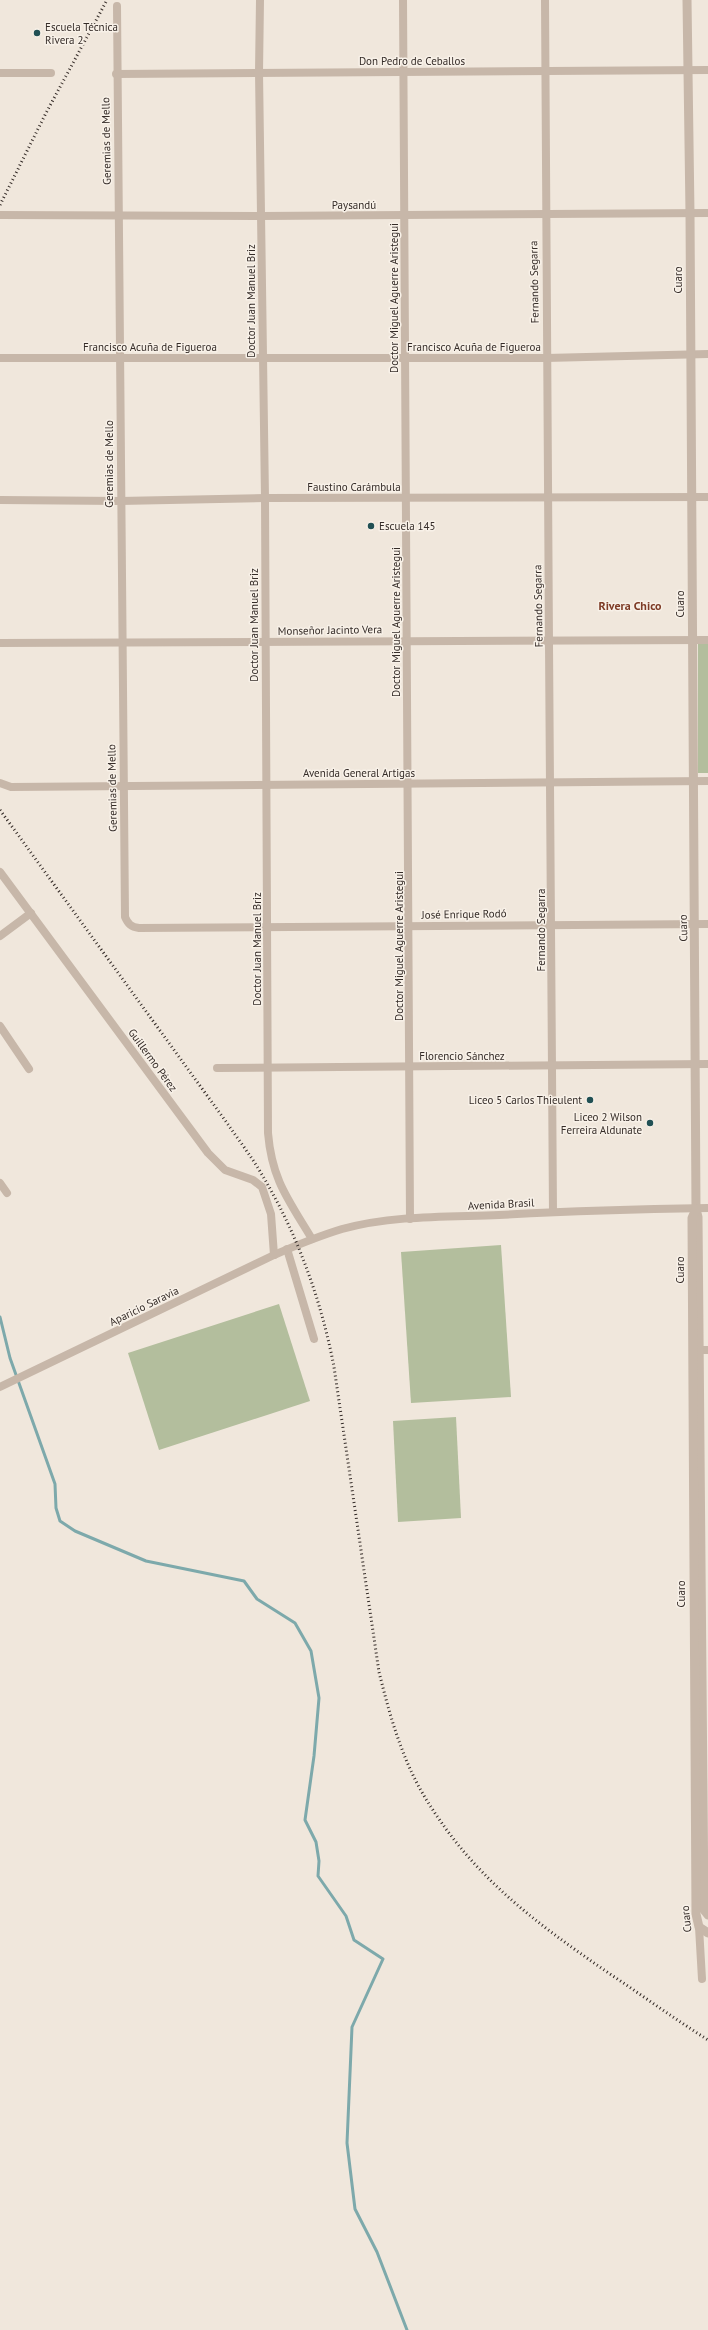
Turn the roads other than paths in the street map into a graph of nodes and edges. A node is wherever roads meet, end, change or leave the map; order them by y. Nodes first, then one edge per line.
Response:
1 (260, 0) edge
2 (403, 0) edge
3 (545, 0) edge
4 (687, 0) edge
5 (117, 6) dead end
6 (687, 70) junction
7 (708, 70) edge
8 (545, 71) junction
9 (259, 72) junction
10 (404, 72) junction
11 (0, 73) edge
12 (51, 73) dead end
13 (116, 74) junction
14 (690, 213) junction
15 (708, 213) edge
16 (119, 215) junction
17 (404, 215) junction
18 (544, 215) junction
19 (0, 216) edge
20 (262, 216) junction
21 (690, 354) junction
22 (708, 354) edge
23 (405, 357) junction
24 (0, 358) edge
25 (263, 358) junction
26 (546, 358) junction
27 (120, 359) junction
28 (708, 496) edge
29 (691, 497) junction
30 (265, 498) junction
31 (406, 498) junction
32 (548, 498) junction
33 (0, 500) edge
34 (120, 502) junction
35 (408, 640) junction
36 (550, 640) junction
37 (708, 640) edge
38 (122, 641) junction
39 (692, 641) junction
40 (0, 643) edge
41 (265, 643) junction
42 (708, 780) edge
43 (693, 781) junction
44 (551, 782) junction
45 (0, 783) edge
46 (409, 784) junction
47 (266, 785) junction
48 (123, 786) junction
49 (0, 872) edge
50 (31, 914) junction
51 (127, 922) joint
52 (551, 924) junction
53 (694, 924) junction
54 (708, 924) edge
55 (268, 926) junction
56 (410, 926) junction
57 (0, 936) edge
58 (0, 1026) edge
59 (696, 1064) junction
60 (708, 1064) edge
61 (269, 1067) junction
62 (553, 1067) junction
63 (29, 1068) dead end
64 (217, 1068) dead end
65 (410, 1068) junction
66 (0, 1184) edge
67 (7, 1193) dead end
68 (696, 1208) junction
69 (708, 1208) edge
70 (553, 1212) junction
71 (410, 1219) junction
72 (312, 1239) junction
73 (298, 1244) joint
74 (287, 1249) junction
75 (274, 1255) junction
76 (314, 1339) dead end
77 (700, 1350) edge
78 (3, 1385) edge
79 (700, 1493) edge
80 (701, 1635) edge
81 (702, 1777) edge
82 (708, 1915) edge
83 (699, 1927) junction
84 (708, 1933) edge
85 (702, 1979) dead end

1 - 9 street, Doctor Juan Manuel Briz
2 - 10 street, Doctor Miguel Aguerre Aristegui
3 - 8 street, Fernando Segarra
4 - 6 street, Cuaro
5 - 13 street, Geremias de Mello
6 - 7 street, Don Pedro de Ceballos
6 - 8 street, Don Pedro de Ceballos
6 - 14 street, Cuaro
8 - 10 street, Don Pedro de Ceballos
8 - 18 street, Fernando Segarra
9 - 10 street, Don Pedro de Ceballos
9 - 13 street, Don Pedro de Ceballos
9 - 20 street, Doctor Juan Manuel Briz
10 - 17 street, Doctor Miguel Aguerre Aristegui
11 - 12 street
13 - 16 street, Geremias de Mello
14 - 15 street, Paysandú
14 - 18 street, Paysandú
14 - 21 street, Cuaro
16 - 19 street, Paysandú
16 - 20 street, Paysandú
16 - 27 street, Geremias de Mello
17 - 18 street, Paysandú
17 - 20 street, Paysandú
17 - 23 street, Doctor Miguel Aguerre Aristegui
18 - 26 street, Fernando Segarra
20 - 25 street, Doctor Juan Manuel Briz
21 - 22 street, Francisco Acuña de Figueroa
21 - 26 street, Francisco Acuña de Figueroa
21 - 29 street, Cuaro
23 - 25 street, Francisco Acuña de Figueroa
23 - 26 street, Francisco Acuña de Figueroa
23 - 31 street, Doctor Miguel Aguerre Aristegui
24 - 27 street, Francisco Acuña de Figueroa
25 - 27 street, Francisco Acuña de Figueroa
25 - 30 street, Doctor Juan Manuel Briz
26 - 32 street, Fernando Segarra
27 - 34 street, Geremias de Mello
28 - 29 street, Faustino Carámbula
29 - 32 street, Faustino Carámbula
29 - 39 street, Cuaro
30 - 31 street, Faustino Carámbula
30 - 34 street, Faustino Carámbula
30 - 41 street, Doctor Juan Manuel Briz
31 - 32 street, Faustino Carámbula
31 - 35 street, Doctor Miguel Aguerre Aristegui
32 - 36 street, Fernando Segarra
33 - 34 street, Faustino Carámbula
34 - 38 street, Geremias de Mello
35 - 36 street, Monseñor Jacinto Vera
35 - 41 street, Monseñor Jacinto Vera
35 - 46 street, Doctor Miguel Aguerre Aristegui
36 - 39 street, Monseñor Jacinto Vera
36 - 44 street, Fernando Segarra
37 - 39 street, Monseñor Jacinto Vera
38 - 40 street, Monseñor Jacinto Vera
38 - 41 street, Monseñor Jacinto Vera
38 - 48 street, Geremias de Mello
39 - 43 street, Cuaro
41 - 47 street, Doctor Juan Manuel Briz
42 - 43 street, Avenida General Artigas
43 - 44 street, Avenida General Artigas
43 - 53 street, Cuaro
44 - 46 street, Avenida General Artigas
44 - 52 street, Fernando Segarra
45 - 48 street, Avenida General Artigas
46 - 47 street, Avenida General Artigas
46 - 56 street, Doctor Miguel Aguerre Aristegui
47 - 48 street, Avenida General Artigas
47 - 55 street, Doctor Juan Manuel Briz
48 - 51 street, Geremias de Mello
49 - 50 street, Guillermo Pérez
50 - 57 street
50 - 75 street, Guillermo Pérez
51 - 55 street, José Enrique Rodó
52 - 53 street, José Enrique Rodó
52 - 56 street, José Enrique Rodó
52 - 62 street, Fernando Segarra
53 - 54 street, José Enrique Rodó
53 - 59 street, Cuaro
55 - 56 street, José Enrique Rodó
55 - 61 street, Doctor Juan Manuel Briz
56 - 65 street, Doctor Miguel Aguerre Aristegui
58 - 63 street
59 - 60 street, Florencio Sánchez
59 - 62 street, Florencio Sánchez
59 - 68 street, Cuaro
61 - 64 street, Florencio Sánchez
61 - 65 street, Florencio Sánchez
61 - 72 street, Doctor Juan Manuel Briz
62 - 65 street, Florencio Sánchez
62 - 70 street, Fernando Segarra
65 - 71 street, Doctor Miguel Aguerre Aristegui
66 - 67 street
68 - 69 street, Avenida Brasil
68 - 70 street, Avenida Brasil
68 - 77 street, Cuaro
70 - 71 street, Avenida Brasil
71 - 72 street, Avenida Brasil
72 - 73 street, Avenida Brasil
73 - 74 street, Aparicio Saravia
74 - 75 street, Aparicio Saravia
74 - 76 street
75 - 78 street, Aparicio Saravia
77 - 79 street, Cuaro
79 - 80 street, Cuaro
80 - 81 street, Cuaro
81 - 82 street, Cuaro
81 - 83 street, Cuaro
83 - 84 street
83 - 85 street, Cuaro

